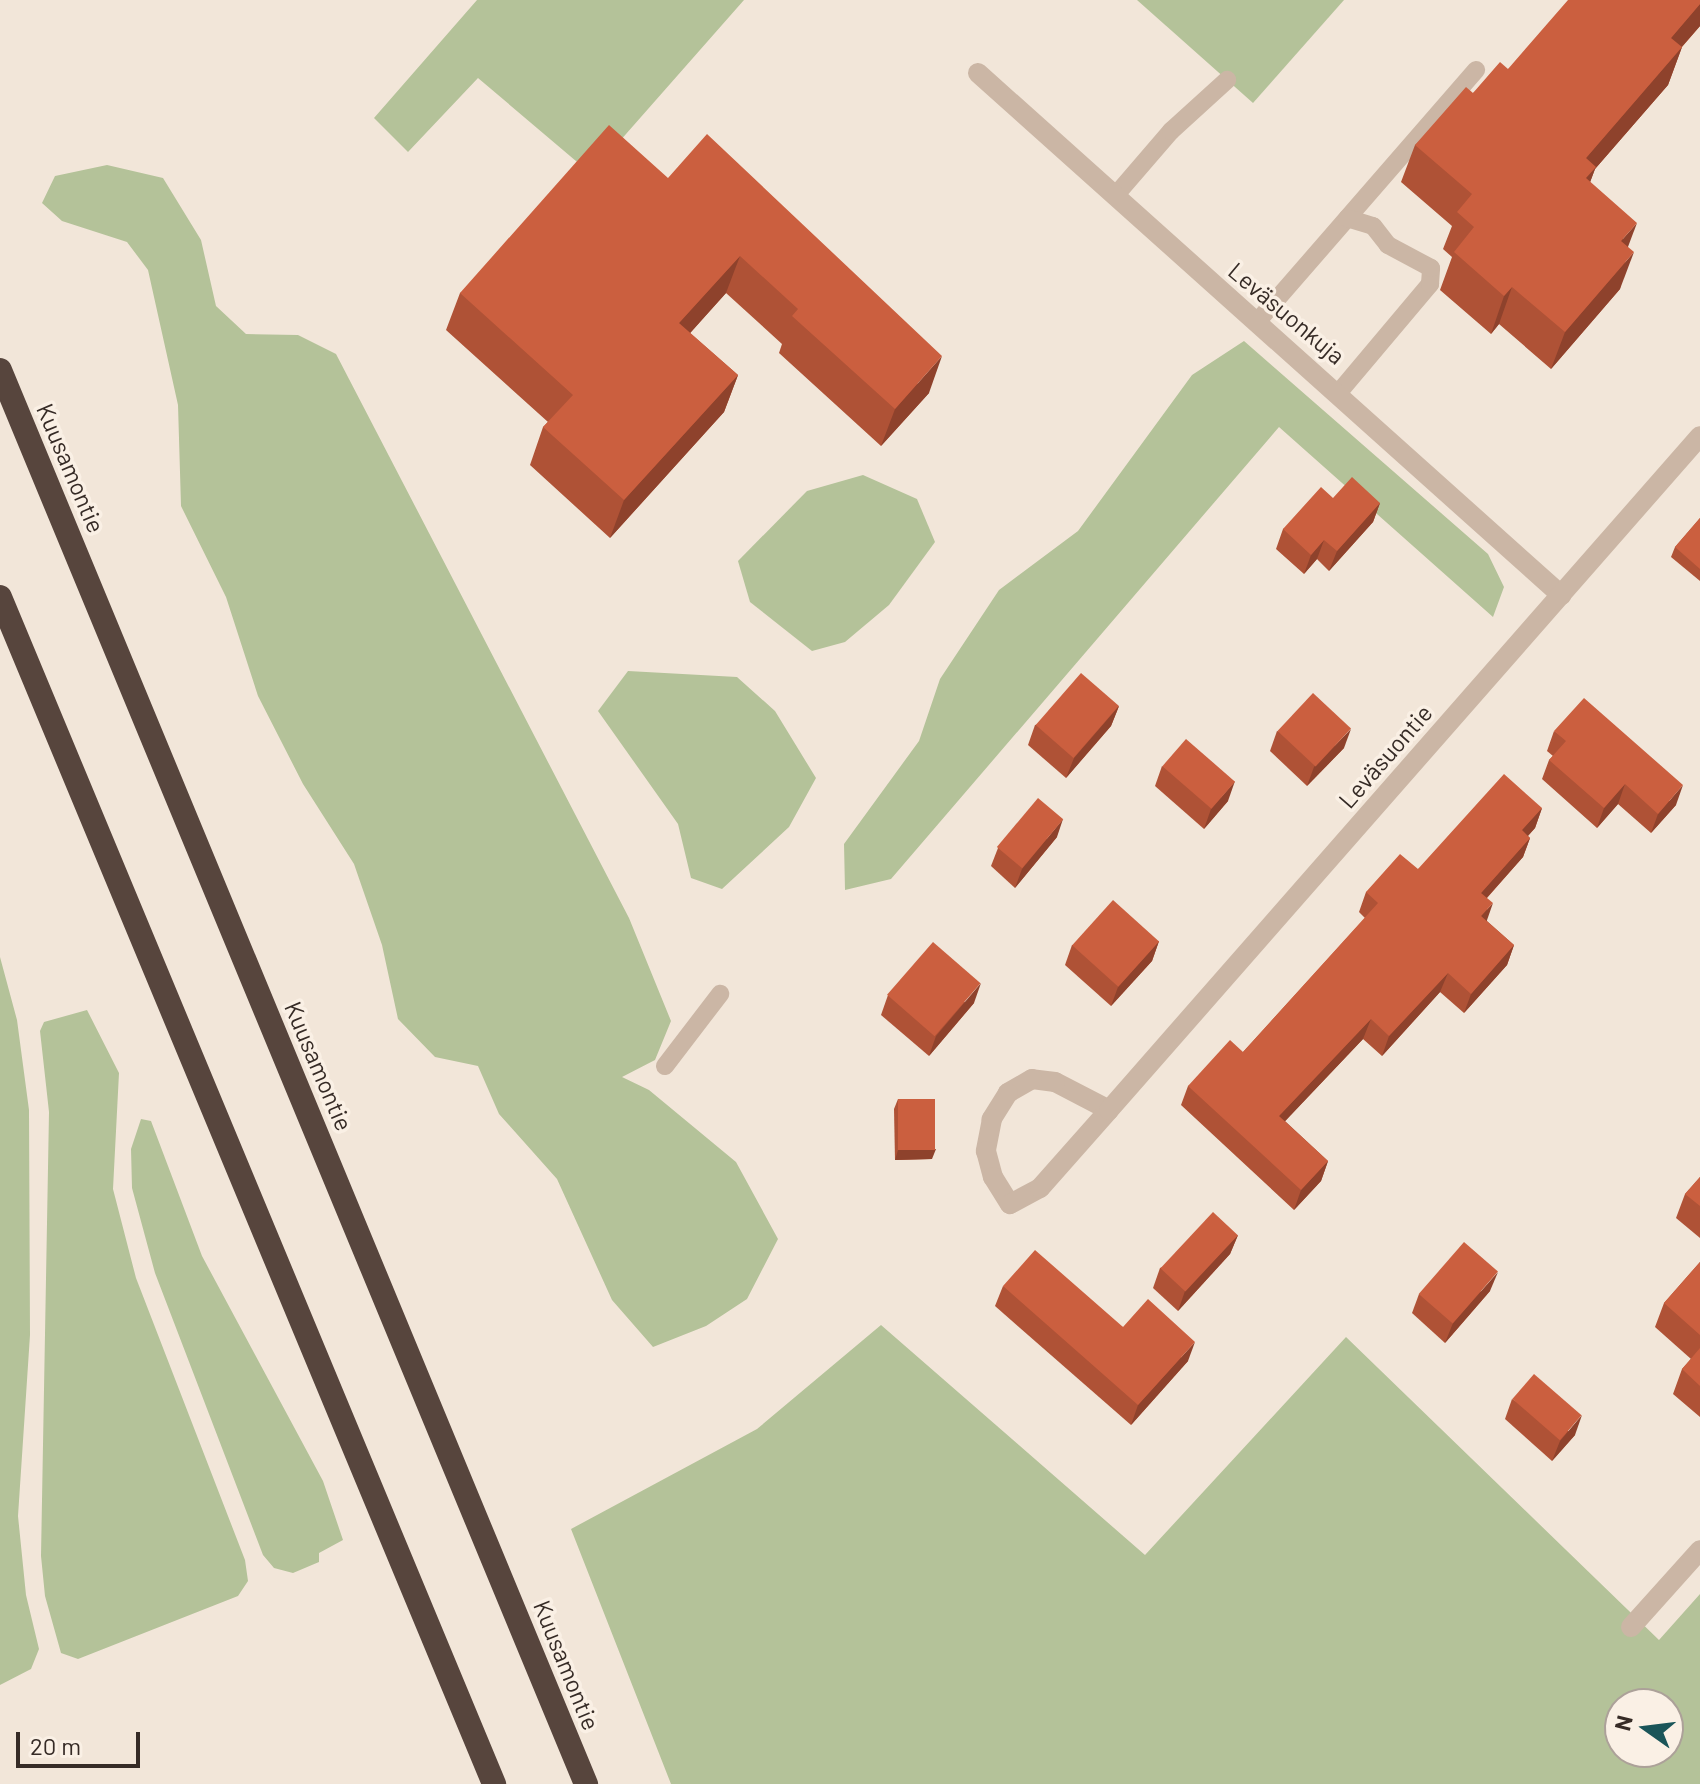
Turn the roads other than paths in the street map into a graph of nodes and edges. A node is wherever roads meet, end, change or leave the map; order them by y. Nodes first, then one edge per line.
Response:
1 (1476, 70) dead end
2 (978, 73) dead end
3 (1227, 80) dead end
4 (1115, 196) junction
5 (1347, 218) junction
6 (1257, 322) junction
7 (0, 370) edge
8 (1340, 391) junction
9 (1698, 441) edge
10 (1561, 595) junction
11 (0, 597) edge
12 (720, 994) dead end
13 (665, 1066) dead end
14 (1109, 1110) junction
15 (1700, 1550) edge
16 (1631, 1627) dead end
17 (494, 1784) edge
18 (586, 1784) edge

1 - 5 lane
2 - 4 street, Leväsuonkuja
3 - 4 lane
4 - 6 street, Leväsuonkuja
5 - 6 lane
5 - 8 lane
6 - 8 street, Leväsuonkuja
7 - 18 highway, Kuusamontie
8 - 10 street, Leväsuonkuja
9 - 10 street, Leväsuontie
10 - 14 street, Leväsuontie
11 - 17 highway
12 - 13 lane
14 - 14 street, Leväsuontie
15 - 16 street

